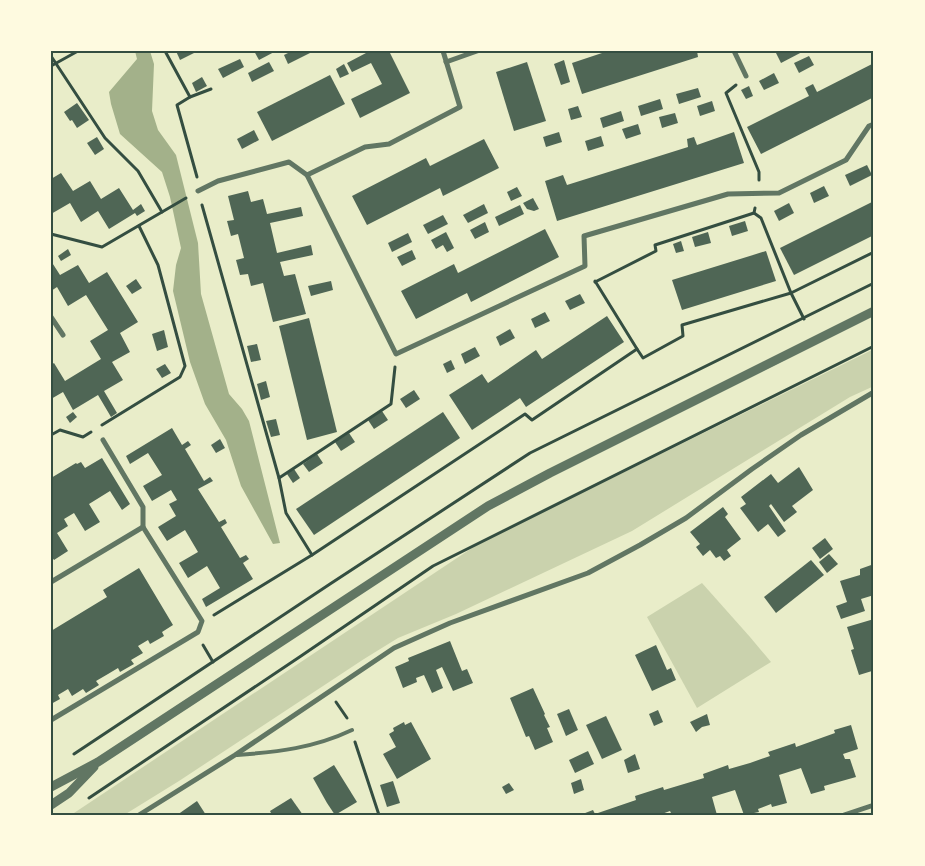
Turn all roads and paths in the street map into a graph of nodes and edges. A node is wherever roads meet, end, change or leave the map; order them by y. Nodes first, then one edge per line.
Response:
1 (78, 51) edge
2 (165, 51) edge
3 (443, 51) edge
4 (477, 51) edge
5 (734, 51) edge
6 (51, 56) edge
7 (446, 62) junction
8 (56, 64) junction
9 (51, 66) edge
10 (746, 76) dead end
11 (210, 89) dead end
12 (190, 98) junction
13 (874, 124) edge
14 (307, 175) junction
15 (196, 192) junction
16 (163, 211) junction
17 (754, 213) dead end
18 (139, 226) junction
19 (51, 234) edge
20 (874, 252) edge
21 (585, 266) junction
22 (596, 282) junction
23 (874, 311) edge
24 (51, 317) edge
25 (63, 335) dead end
26 (874, 346) edge
27 (637, 348) junction
28 (396, 354) junction
29 (874, 392) edge
30 (51, 435) edge
31 (103, 440) dead end
32 (278, 478) junction
33 (143, 527) junction
34 (312, 555) junction
35 (51, 582) edge
36 (202, 621) junction
37 (336, 702) dead end
38 (51, 720) edge
39 (352, 730) junction
40 (234, 755) junction
41 (98, 762) junction
42 (51, 787) edge
43 (88, 798) dead end
44 (51, 805) edge
45 (874, 805) edge
46 (139, 815) edge
47 (379, 815) edge
48 (844, 815) edge

1 - 8 path
2 - 12 path
3 - 7 street
4 - 7 street
5 - 10 street
6 - 8 path
7 - 14 street
8 - 9 path
8 - 16 path
11 - 12 path
12 - 15 path
13 - 21 street
14 - 15 street
14 - 28 street
15 - 16 path
15 - 32 path
16 - 18 path
17 - 22 path
18 - 19 path
18 - 30 path
20 - 27 path
21 - 22 path
21 - 28 street
22 - 27 path
23 - 41 street
24 - 25 street
26 - 43 path
27 - 34 path
28 - 32 path
29 - 40 street
31 - 33 street
32 - 34 path
33 - 35 street
33 - 36 street
34 - 36 path
36 - 38 street
37 - 39 path
39 - 40 lane
39 - 47 path
40 - 46 street
41 - 42 street
41 - 44 street
45 - 48 street

